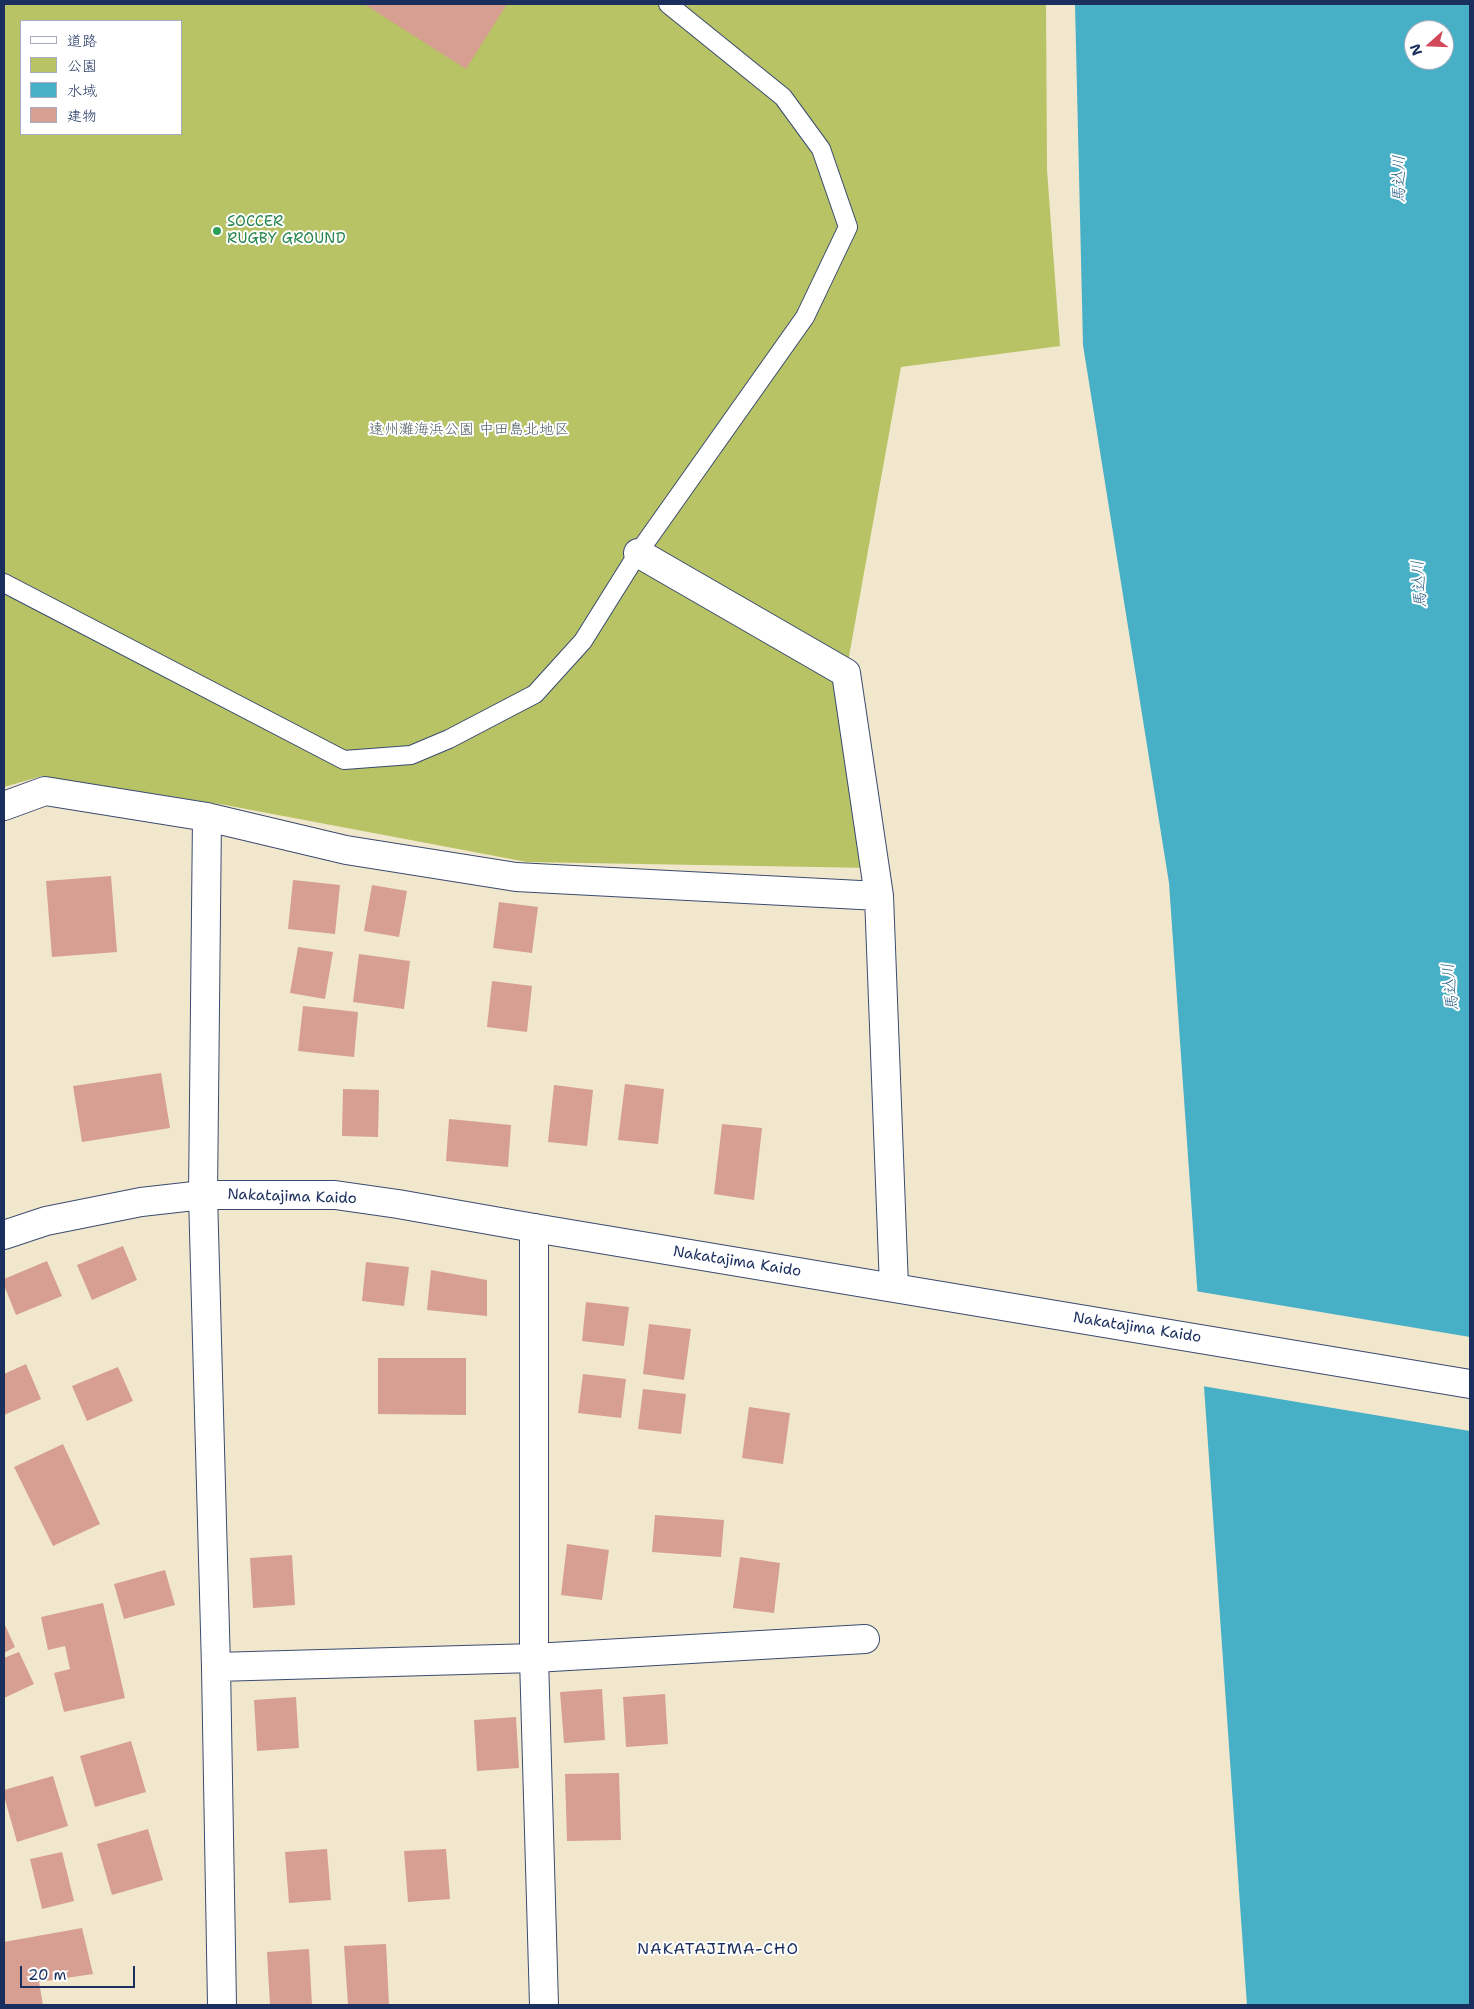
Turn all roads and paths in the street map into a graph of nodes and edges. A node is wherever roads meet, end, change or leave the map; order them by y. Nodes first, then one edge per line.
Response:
1 (668, 4) edge
2 (638, 553) junction
3 (4, 583) edge
4 (4, 806) edge
5 (207, 817) junction
6 (879, 896) junction
7 (203, 1195) junction
8 (534, 1228) junction
9 (4, 1235) edge
10 (894, 1288) junction
11 (1470, 1384) edge
12 (865, 1639) dead end
13 (534, 1658) junction
14 (216, 1667) junction
15 (222, 2005) edge
16 (544, 2005) edge

1 - 2 lane
2 - 3 lane
2 - 6 street
4 - 5 street
5 - 6 street
5 - 7 street
6 - 10 street
7 - 8 street, Nakatajima Kaido
7 - 9 street, Nakatajima Kaido
7 - 14 street
8 - 10 street, Nakatajima Kaido
8 - 13 street
10 - 11 street, Nakatajima Kaido
12 - 13 street
13 - 14 street
13 - 16 street
14 - 15 street

